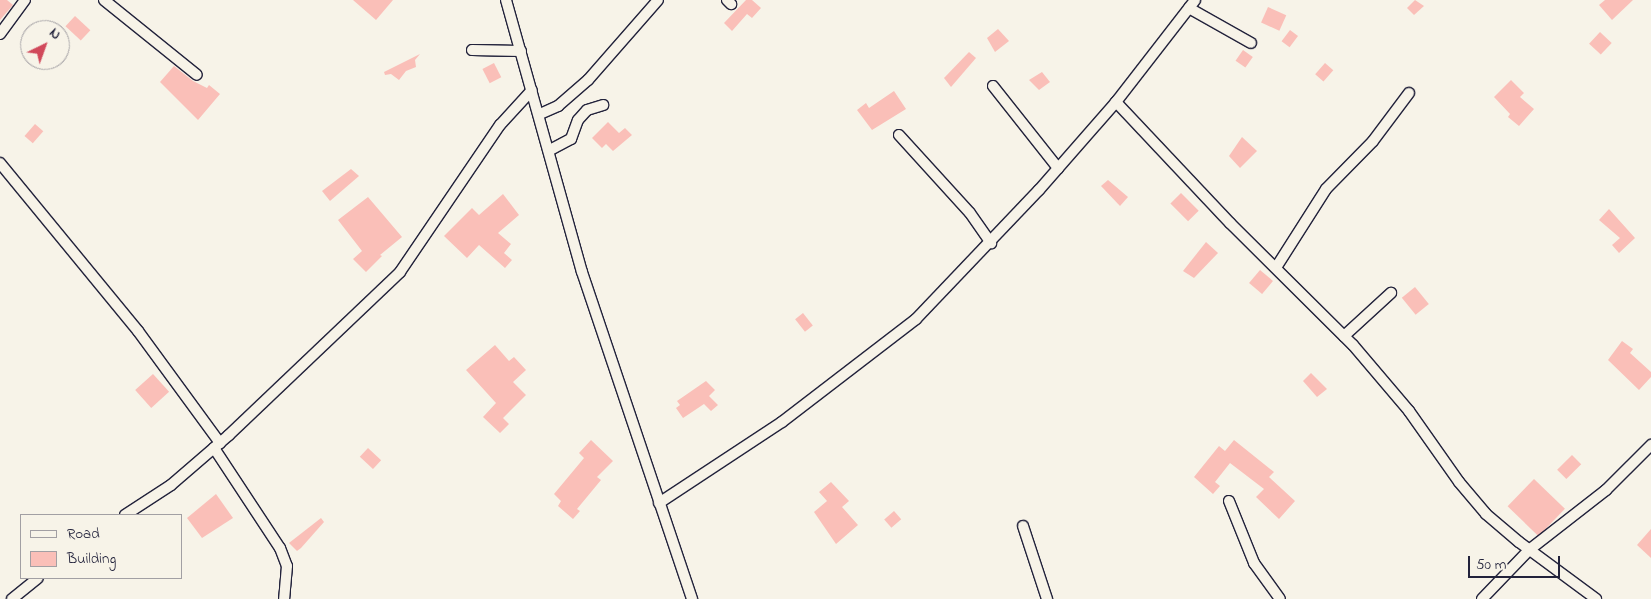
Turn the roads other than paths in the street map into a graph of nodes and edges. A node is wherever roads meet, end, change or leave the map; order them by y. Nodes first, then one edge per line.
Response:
1 (25, 0) edge
2 (104, 0) edge
3 (506, 0) edge
4 (658, 0) edge
5 (1192, 4) edge
6 (0, 34) edge
7 (1251, 43) dead end
8 (472, 50) dead end
9 (521, 51) junction
10 (197, 75) dead end
11 (993, 86) dead end
12 (532, 90) junction
13 (1409, 93) dead end
14 (1116, 102) junction
15 (603, 105) dead end
16 (540, 114) junction
17 (900, 135) dead end
18 (550, 150) junction
19 (0, 163) edge
20 (1058, 168) junction
21 (991, 243) junction
22 (1277, 266) junction
23 (1391, 293) dead end
24 (1344, 336) junction
25 (217, 445) junction
26 (1651, 445) edge
27 (1229, 500) dead end
28 (659, 503) junction
29 (126, 514) edge
30 (1023, 526) dead end
31 (1529, 550) junction
32 (37, 579) edge
33 (12, 599) edge
34 (284, 599) edge
35 (692, 599) edge
36 (1047, 599) edge
37 (1280, 599) edge
38 (1482, 599) edge
39 (1596, 599) edge

1 - 6 street
2 - 10 street
3 - 9 street
4 - 16 street
5 - 7 street
5 - 14 street
8 - 9 street
9 - 12 street
11 - 20 street
12 - 16 street
12 - 25 street
13 - 22 street
14 - 20 street
14 - 22 street
15 - 18 street
16 - 18 street
17 - 21 street
18 - 28 street
19 - 25 street
20 - 21 street
21 - 28 street
22 - 24 street
23 - 24 street
24 - 31 street
25 - 29 street
25 - 34 street
26 - 31 street
27 - 37 street
28 - 35 street
30 - 36 street
31 - 38 street
31 - 39 street
32 - 33 street

